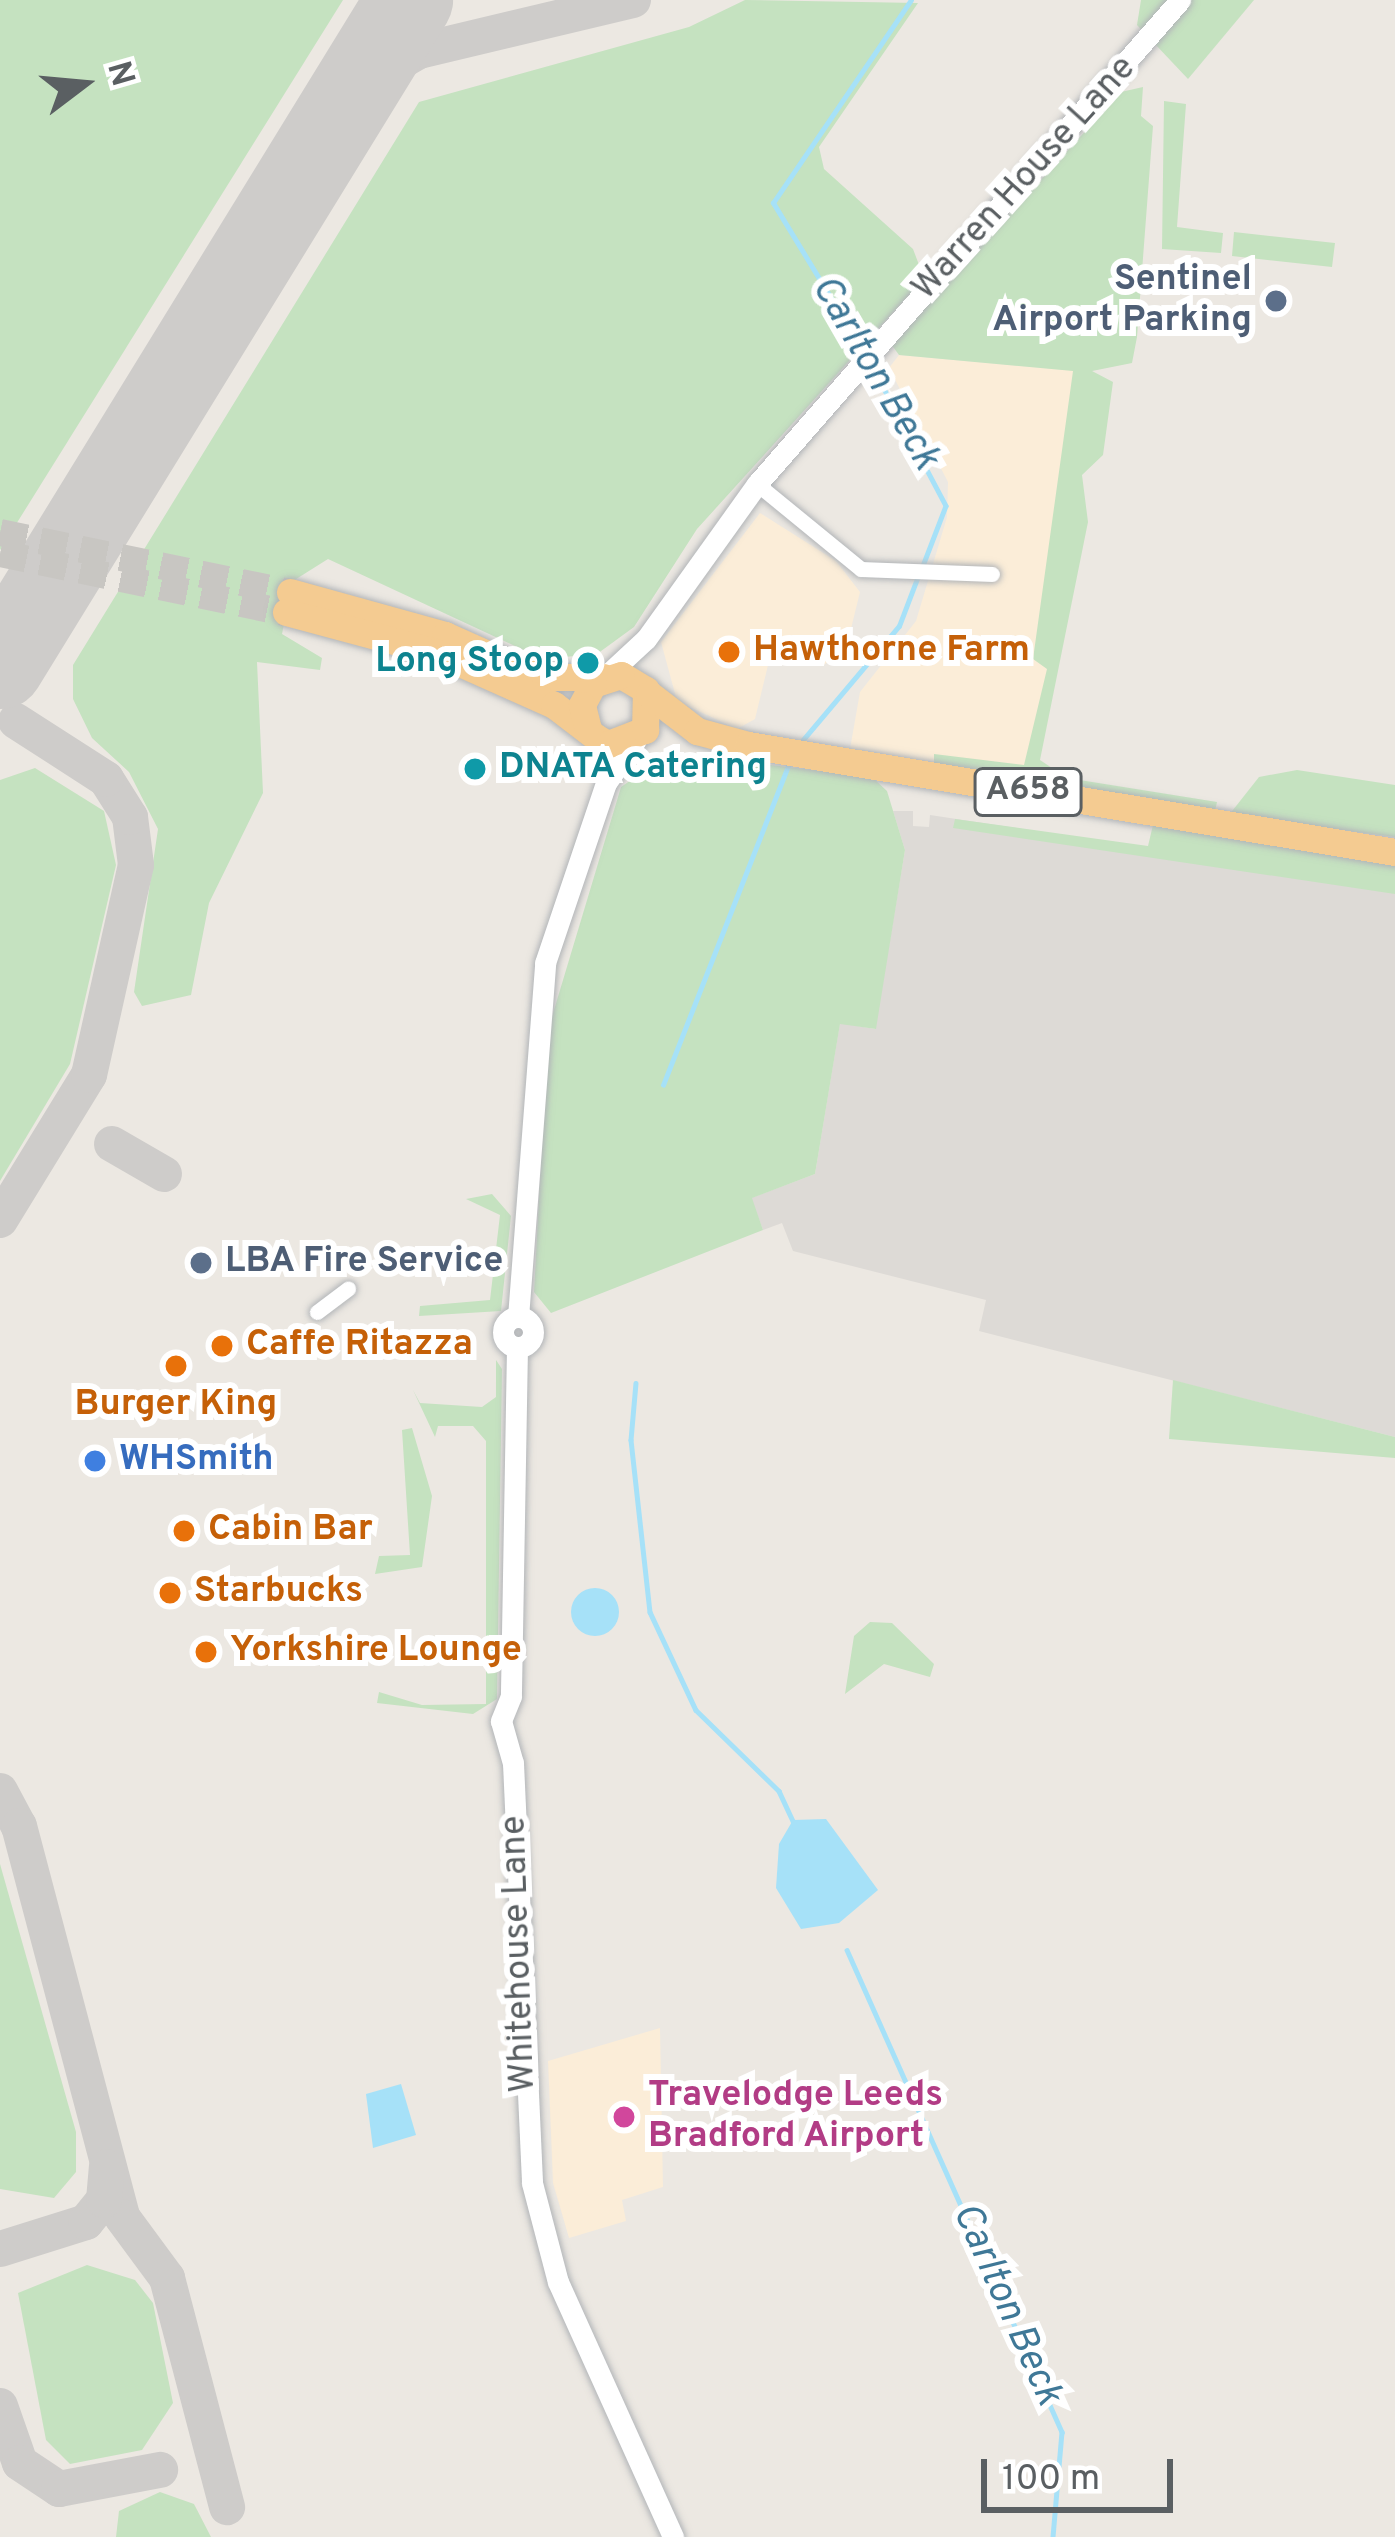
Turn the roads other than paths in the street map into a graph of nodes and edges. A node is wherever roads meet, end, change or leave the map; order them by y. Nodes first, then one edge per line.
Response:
1 (1180, 0) edge
2 (757, 484) junction
3 (992, 574) dead end
4 (288, 602) tunnel mouth
5 (646, 639) junction
6 (441, 644) junction
7 (605, 677) junction
8 (647, 692) junction
9 (589, 731) junction
10 (697, 731) junction
11 (638, 738) junction
12 (606, 783) junction
13 (1395, 852) edge
14 (348, 1289) dead end
15 (317, 1312) dead end
16 (673, 2537) edge

1 - 2 street, Warren House Lane
2 - 3 street
2 - 5 street, Warren House Lane
4 - 6 highway
5 - 7 street, Warren House Lane
5 - 8 street
6 - 7 highway
6 - 9 highway
7 - 8 highway
7 - 9 highway
8 - 10 highway, A658
8 - 11 highway
9 - 11 highway
9 - 12 street
10 - 11 highway, A658
10 - 13 highway, A658
11 - 12 street
12 - 16 street, Whitehouse Lane
14 - 15 street

